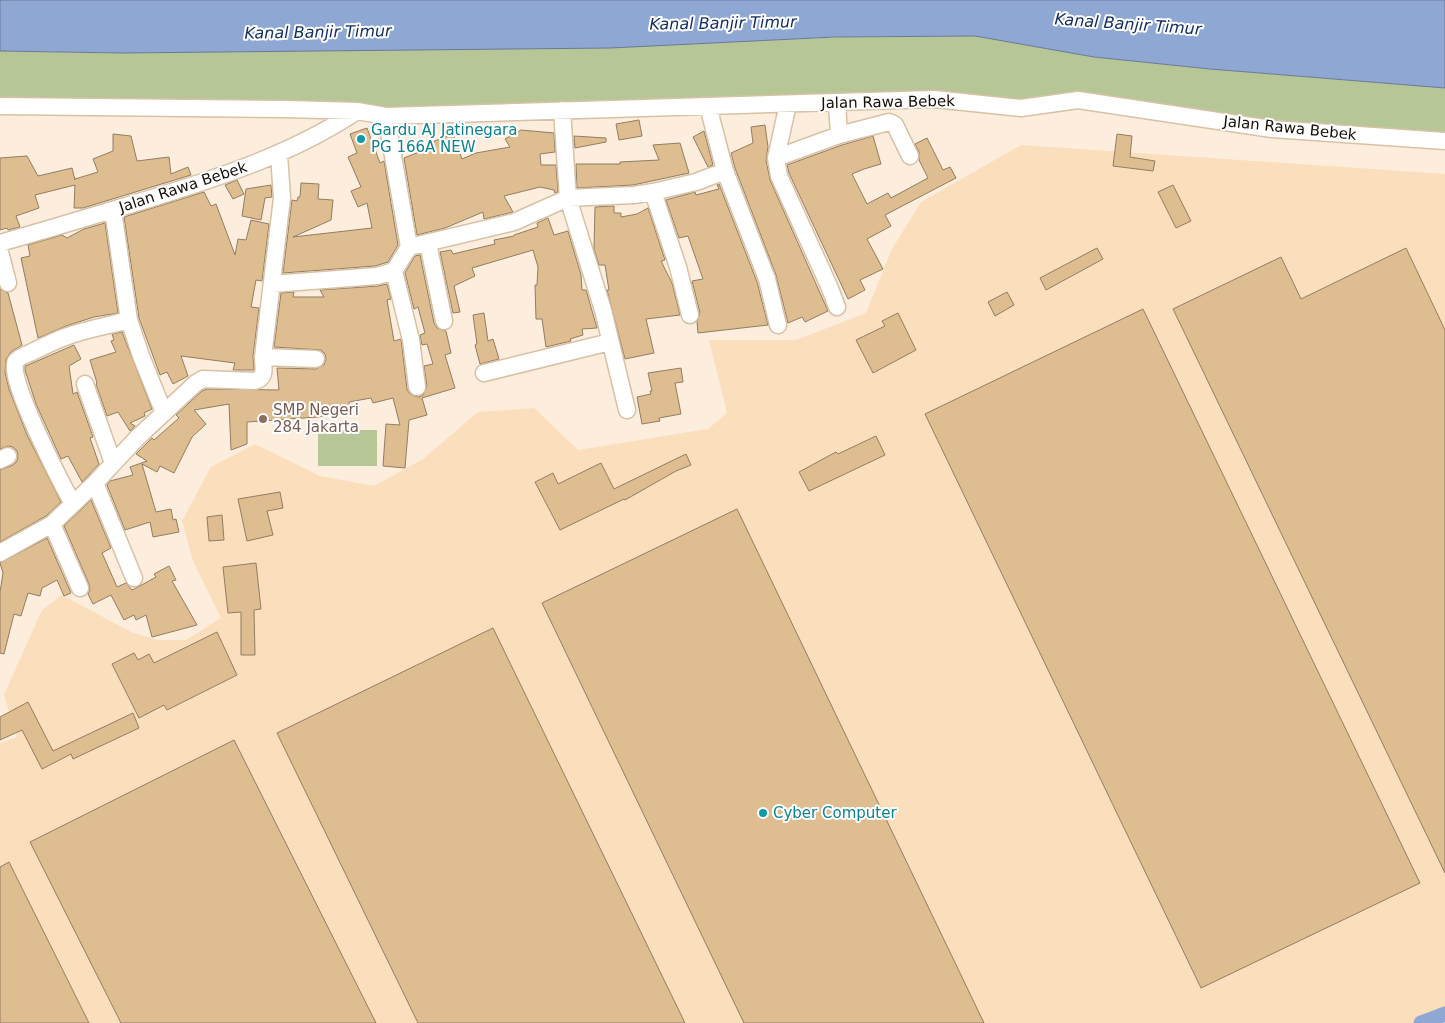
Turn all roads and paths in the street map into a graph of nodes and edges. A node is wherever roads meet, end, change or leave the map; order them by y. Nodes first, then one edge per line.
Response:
1 (837, 102) junction
2 (788, 104) junction
3 (0, 106) edge
4 (708, 106) junction
5 (562, 110) junction
6 (357, 111) junction
7 (386, 116) junction
8 (839, 135) junction
9 (1445, 141) edge
10 (279, 154) junction
11 (910, 156) dead end
12 (776, 158) junction
13 (725, 171) junction
14 (653, 192) junction
15 (568, 198) junction
16 (114, 210) junction
17 (0, 243) edge
18 (428, 243) junction
19 (409, 247) junction
20 (0, 252) edge
21 (394, 271) junction
22 (8, 283) dead end
23 (272, 284) junction
24 (836, 306) dead end
25 (690, 315) dead end
26 (130, 320) junction
27 (444, 321) dead end
28 (778, 325) dead end
29 (610, 342) junction
30 (263, 357) junction
31 (316, 359) dead end
32 (484, 372) dead end
33 (8, 376) edge
34 (85, 384) dead end
35 (417, 386) dead end
36 (627, 410) dead end
37 (164, 413) junction
38 (113, 463) junction
39 (95, 483) junction
40 (73, 504) junction
41 (52, 524) junction
42 (0, 553) edge
43 (134, 578) dead end
44 (80, 588) dead end

1 - 2 street, Jalan Rawa Bebek
1 - 8 street
1 - 9 street, Jalan Rawa Bebek
2 - 4 street, Jalan Rawa Bebek
2 - 12 street
3 - 6 street, Jalan Rawa Bebek
4 - 5 street, Jalan Rawa Bebek
4 - 13 street
5 - 7 street, Jalan Rawa Bebek
5 - 15 street
6 - 7 street, Jalan Rawa Bebek
6 - 10 street, Jalan Rawa Bebek
7 - 19 street
8 - 11 street
8 - 12 street
10 - 16 street, Jalan Rawa Bebek
10 - 23 street
12 - 24 street
13 - 14 street
13 - 28 street
14 - 15 street
14 - 25 street
15 - 18 street
15 - 29 street
16 - 17 street, Jalan Rawa Bebek
16 - 26 street
18 - 19 street
18 - 27 street
19 - 21 street
20 - 22 street
21 - 23 street
21 - 35 street
23 - 30 street
26 - 33 street
26 - 37 street
29 - 32 street
29 - 36 street
30 - 31 street
30 - 37 street
33 - 40 street
34 - 38 street
37 - 38 street
38 - 39 street
39 - 40 street
39 - 43 street
40 - 41 street
41 - 42 street
41 - 44 street

